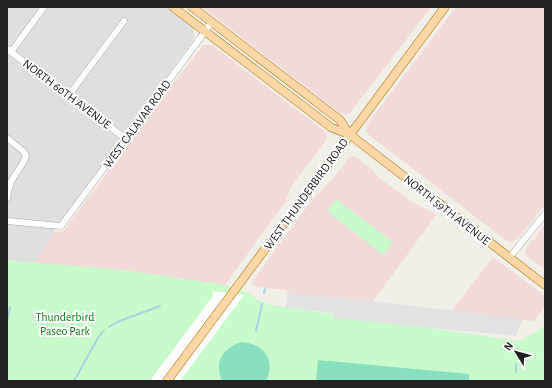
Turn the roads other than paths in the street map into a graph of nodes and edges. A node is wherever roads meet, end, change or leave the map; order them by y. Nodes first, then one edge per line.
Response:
1 (44, 7) edge
2 (174, 7) edge
3 (192, 7) edge
4 (445, 7) edge
5 (124, 21) dead end
6 (212, 22) junction
7 (205, 32) junction
8 (9, 50) edge
9 (254, 69) junction
10 (285, 78) junction
11 (69, 95) junction
12 (349, 134) junction
13 (7, 138) edge
14 (126, 139) junction
15 (7, 198) edge
16 (545, 214) edge
17 (7, 221) edge
18 (509, 258) junction
19 (545, 285) edge
20 (167, 381) edge

1 - 8 street
2 - 7 main road, NORTH 59TH AVENUE
3 - 6 main road, NORTH 59TH AVENUE
4 - 12 main road, WEST THUNDERBIRD ROAD
5 - 11 street
6 - 7 street, WEST CALAVAR ROAD
6 - 10 main road, NORTH 59TH AVENUE
7 - 9 main road, NORTH 59TH AVENUE
7 - 14 street, WEST CALAVAR ROAD
8 - 11 street, NORTH 60TH AVENUE
9 - 10 main road
9 - 12 main road, NORTH 59TH AVENUE
10 - 12 main road, NORTH 59TH AVENUE
11 - 14 street, NORTH 60TH AVENUE
12 - 18 main road, NORTH 59TH AVENUE
12 - 20 main road, WEST THUNDERBIRD ROAD
13 - 15 street
14 - 17 street, WEST CALAVAR ROAD
16 - 18 street
18 - 19 main road, NORTH 59TH AVENUE

